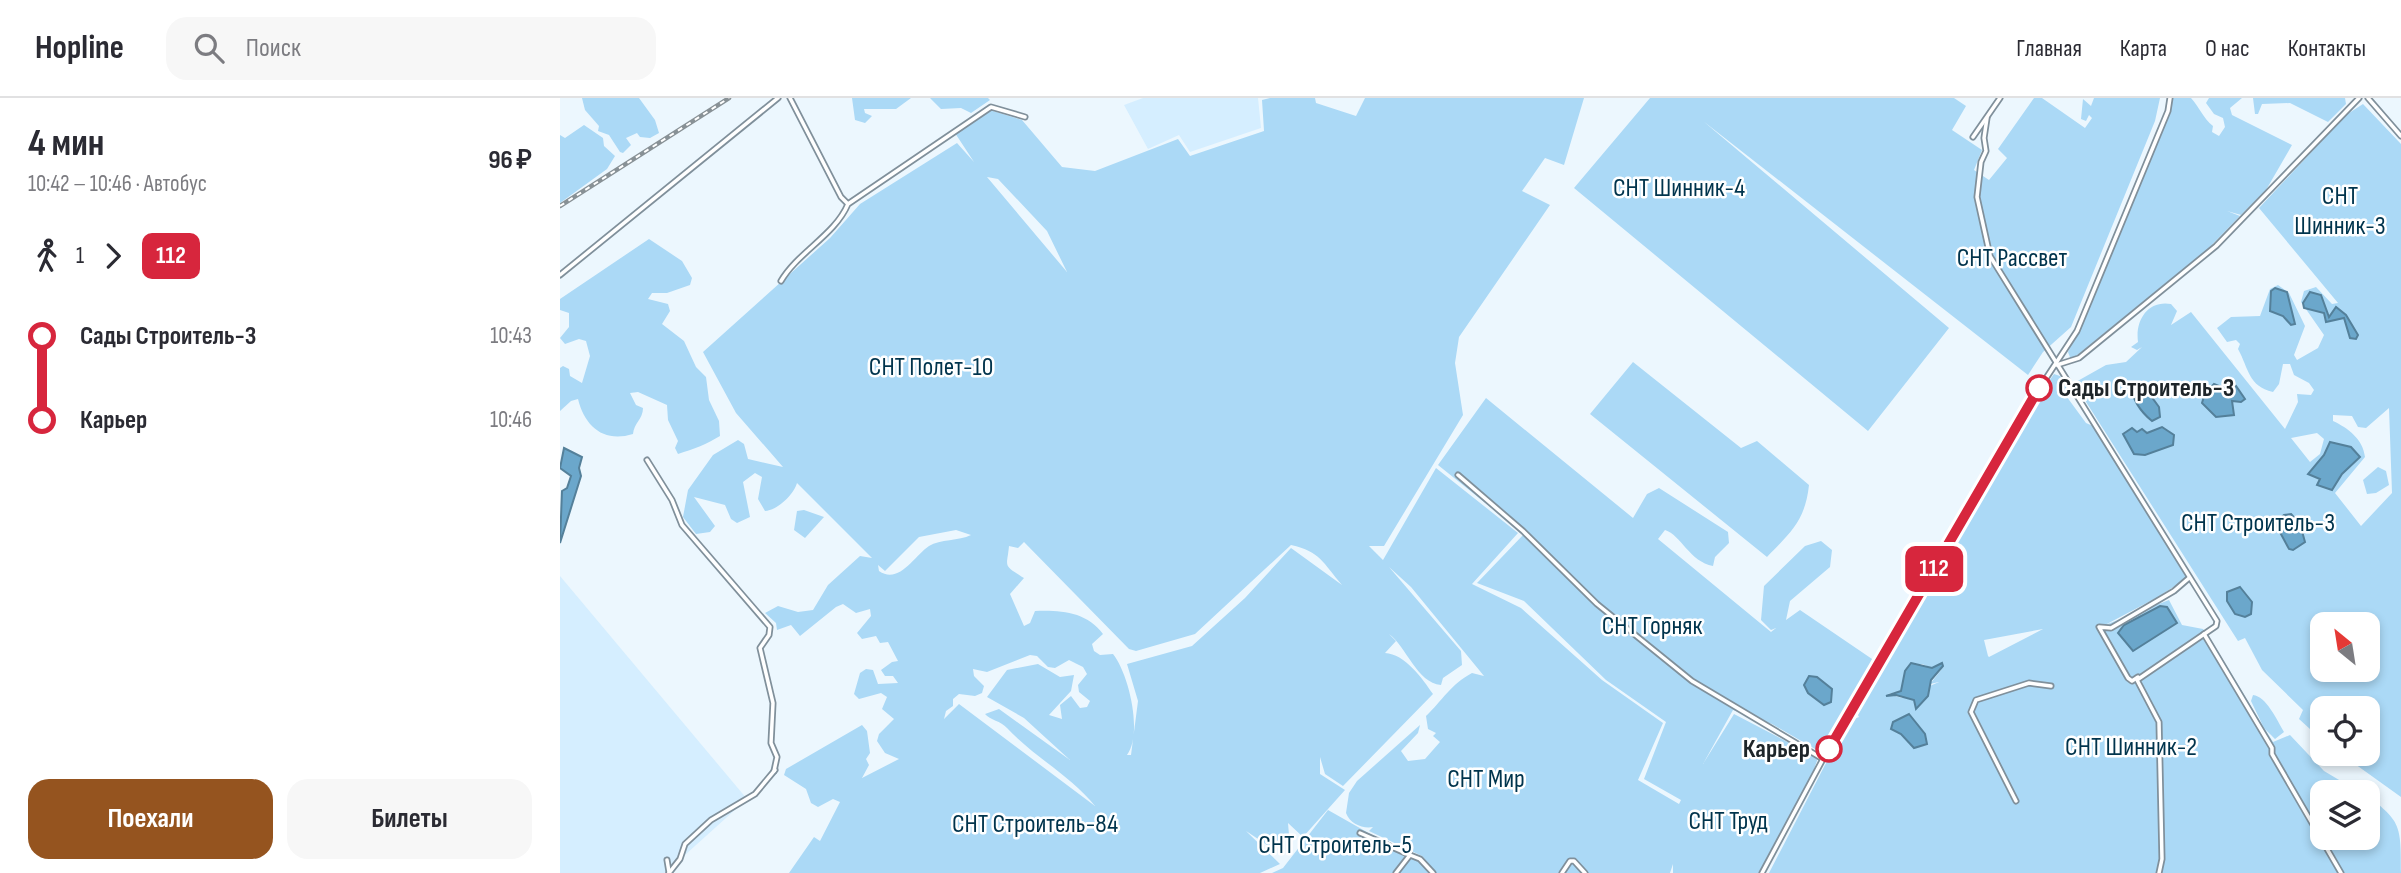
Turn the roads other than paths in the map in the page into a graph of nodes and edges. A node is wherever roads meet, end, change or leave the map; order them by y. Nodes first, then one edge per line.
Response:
1 (778, 98) edge
2 (790, 98) edge
3 (2000, 98) edge
4 (2170, 98) edge
5 (2359, 98) edge
6 (2368, 98) edge
7 (1025, 117) dead end
8 (1987, 118) junction
9 (1977, 132) junction
10 (2401, 136) edge
11 (1972, 137) dead end
12 (1985, 144) junction
13 (848, 204) junction
14 (560, 275) edge
15 (780, 281) dead end
16 (2057, 365) junction
17 (647, 460) dead end
18 (1458, 475) dead end
19 (2189, 578) junction
20 (2204, 634) junction
21 (2139, 676) junction
22 (2051, 686) dead end
23 (1823, 759) junction
24 (2016, 801) dead end
25 (1360, 833) dead end
26 (1410, 855) junction
27 (667, 860) dead end
28 (669, 873) edge
29 (1396, 873) edge
30 (1433, 873) edge
31 (1562, 873) edge
32 (1585, 873) edge
33 (1762, 873) edge
34 (2159, 873) edge
35 (2340, 873) edge

1 - 14 street
2 - 13 street
3 - 8 street
4 - 16 street
5 - 16 street
6 - 10 street
7 - 13 street
8 - 9 street
8 - 12 street
9 - 11 street
9 - 12 street
12 - 16 street
13 - 15 street
16 - 19 street
16 - 23 street
17 - 28 street
18 - 23 street
19 - 20 street
19 - 21 street
20 - 21 street
20 - 35 street
21 - 34 street
22 - 24 street
23 - 33 street
25 - 26 street
26 - 29 street
26 - 30 street
27 - 28 street
31 - 32 street

